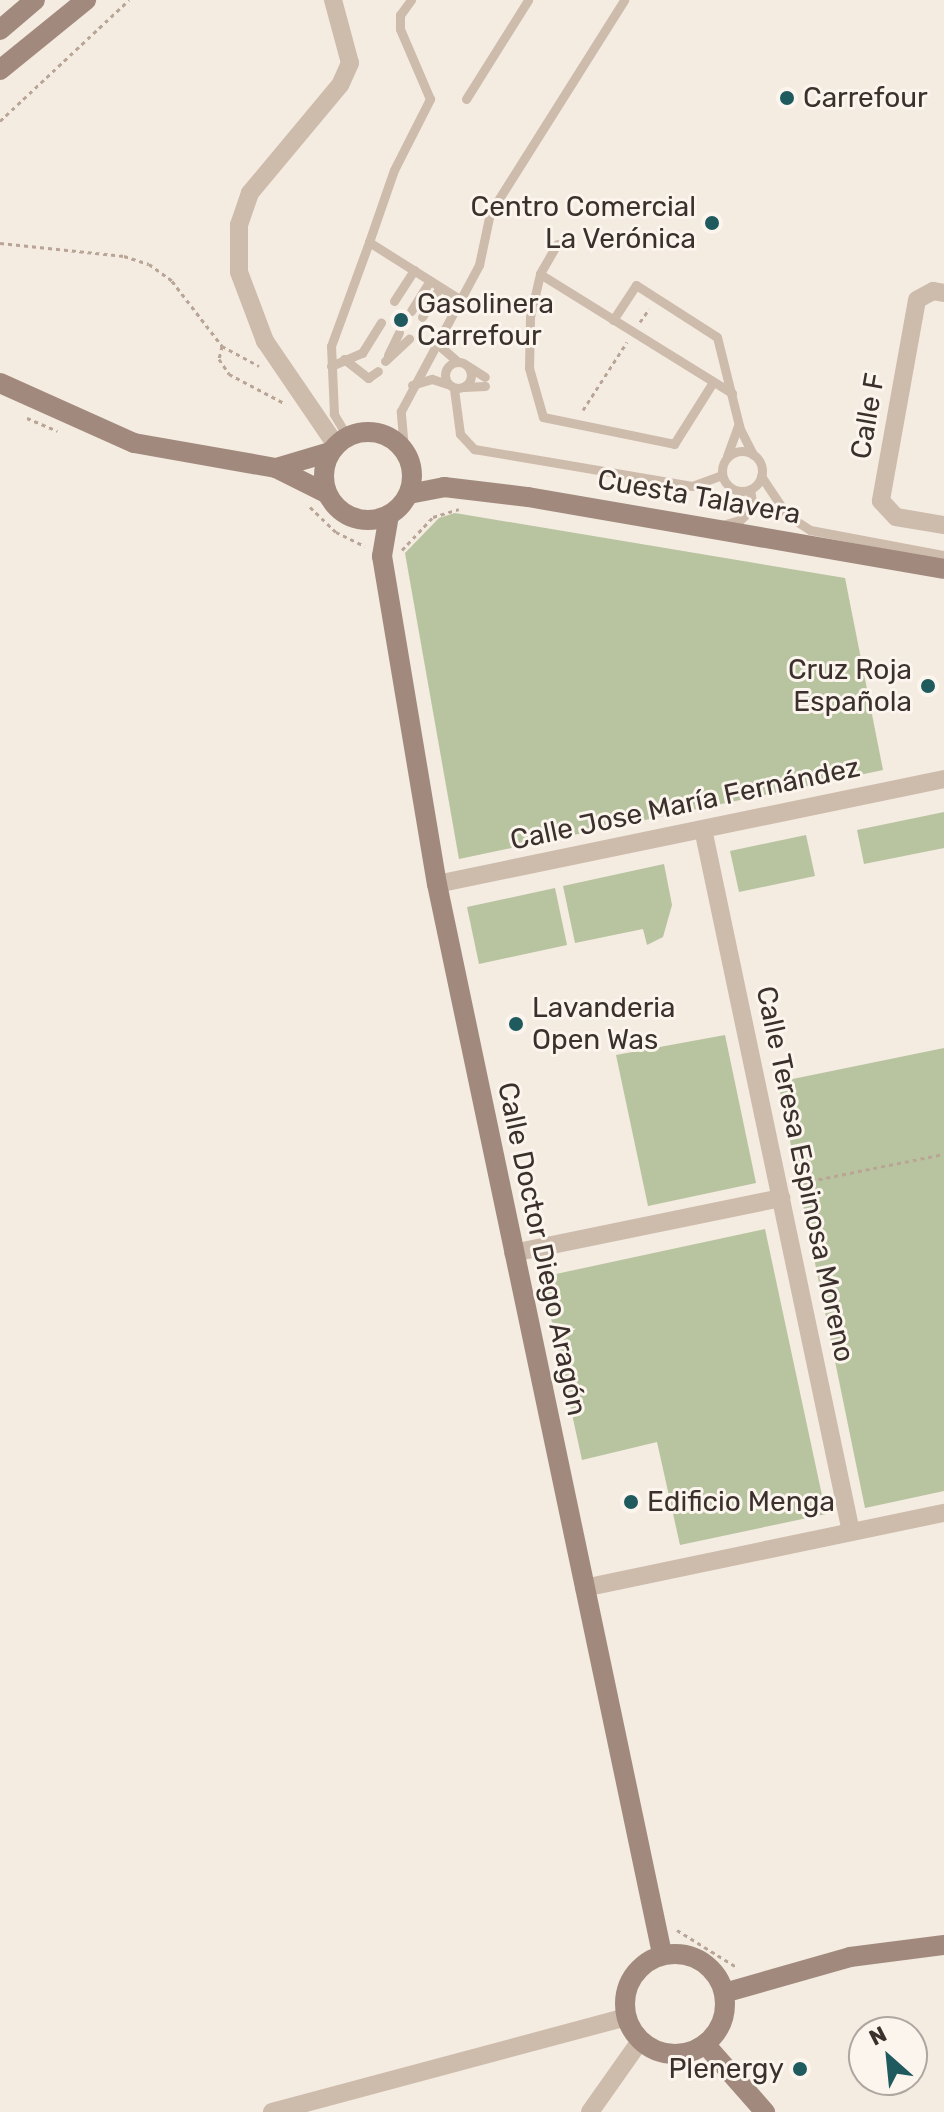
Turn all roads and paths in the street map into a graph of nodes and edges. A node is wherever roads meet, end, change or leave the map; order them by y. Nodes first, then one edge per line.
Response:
1 (35, 0) edge
2 (86, 0) edge
3 (129, 0) edge
4 (333, 0) edge
5 (411, 0) edge
6 (528, 0) edge
7 (624, 0) edge
8 (0, 30) edge
9 (0, 70) edge
10 (466, 99) dead end
11 (0, 121) edge
12 (369, 242) junction
13 (0, 243) edge
14 (557, 244) dead end
15 (414, 270) junction
16 (540, 274) junction
17 (430, 280) junction
18 (440, 287) junction
19 (944, 293) edge
20 (656, 298) junction
21 (459, 299) junction
22 (394, 301) dead end
23 (411, 311) dead end
24 (422, 317) dead end
25 (613, 320) junction
26 (381, 322) dead end
27 (399, 332) dead end
28 (633, 332) junction
29 (441, 333) junction
30 (409, 339) dead end
31 (222, 346) junction
32 (344, 359) junction
33 (458, 362) junction
34 (282, 365) junction
35 (331, 366) junction
36 (468, 366) junction
37 (378, 371) dead end
38 (713, 382) junction
39 (0, 383) edge
40 (412, 385) junction
41 (454, 387) junction
42 (732, 393) junction
43 (310, 402) junction
44 (737, 417) junction
45 (572, 426) junction
46 (337, 444) junction
47 (753, 455) junction
48 (408, 458) junction
49 (726, 458) junction
50 (276, 468) junction
51 (722, 475) junction
52 (761, 476) junction
53 (444, 487) junction
54 (750, 489) junction
55 (326, 493) junction
56 (409, 494) junction
57 (389, 515) junction
58 (360, 520) junction
59 (944, 525) edge
60 (712, 526) junction
61 (381, 552) junction
62 (944, 555) edge
63 (944, 569) edge
64 (944, 779) edge
65 (703, 829) junction
66 (437, 884) junction
67 (781, 1198) junction
68 (513, 1253) junction
69 (944, 1513) edge
70 (851, 1532) junction
71 (584, 1588) junction
72 (944, 1945) edge
73 (662, 1954) junction
74 (724, 1993) junction
75 (626, 2017) junction
76 (640, 2041) junction
77 (705, 2044) junction
78 (272, 2112) edge
79 (590, 2112) edge
80 (765, 2112) edge

1 - 8 street
2 - 9 street
3 - 11 path
4 - 34 street
5 - 12 lane
6 - 10 lane
7 - 21 lane
12 - 15 lane
12 - 35 lane
13 - 31 path
14 - 16 lane
15 - 17 lane
15 - 22 lane
16 - 25 lane
16 - 45 lane
17 - 18 lane
17 - 23 lane
18 - 21 lane
18 - 24 lane
19 - 59 street, Calle F
20 - 25 lane
20 - 28 path
20 - 42 lane
21 - 29 lane
25 - 28 lane
26 - 32 lane
27 - 30 lane
28 - 38 lane
28 - 45 path
29 - 33 lane
29 - 40 lane
31 - 34 path
31 - 43 path
32 - 35 lane
32 - 37 lane
33 - 36 lane
33 - 41 lane
34 - 43 street
35 - 46 lane
36 - 41 lane
36 - 41 lane
38 - 42 lane
38 - 45 lane
39 - 50 street
40 - 41 lane
40 - 48 lane
41 - 51 lane
42 - 44 lane
43 - 46 street
44 - 47 lane
44 - 49 lane
46 - 48 street
46 - 50 street
46 - 55 street
47 - 49 lane
47 - 52 lane
48 - 53 street, Cuesta Talavera
48 - 56 street
49 - 51 lane
50 - 55 street
51 - 54 lane
52 - 54 lane
52 - 62 lane
53 - 56 street, Cuesta Talavera
53 - 60 street, Cuesta Talavera
54 - 60 lane
55 - 58 street
56 - 57 street
57 - 58 street
57 - 61 street, Calle Doctor Diego Aragón
58 - 61 street, Calle Doctor Diego Aragón
60 - 63 street, Cuesta Talavera
61 - 66 street, Calle Doctor Diego Aragón
64 - 65 street, Calle Jose María Fernández
65 - 66 street, Calle Jose María Fernández
65 - 67 street, Calle Teresa Espinosa Moreno
66 - 68 street, Calle Doctor Diego Aragón
67 - 68 street
67 - 70 street, Calle Teresa Espinosa Moreno
68 - 71 street, Calle Doctor Diego Aragón
69 - 70 street
70 - 71 street
71 - 73 street, Calle Doctor Diego Aragón
72 - 74 street
73 - 74 street
73 - 75 street
74 - 77 street
75 - 76 street
75 - 78 street
76 - 77 street
76 - 79 street
77 - 80 street

